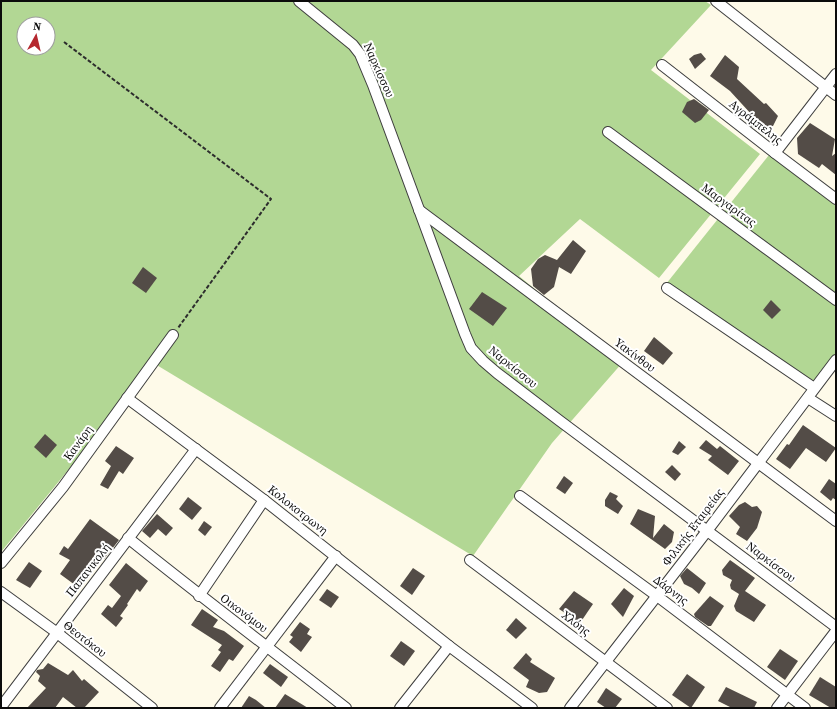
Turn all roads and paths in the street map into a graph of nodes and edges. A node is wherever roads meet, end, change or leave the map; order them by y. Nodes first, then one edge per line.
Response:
1 (300, 1) edge
2 (716, 1) edge
3 (64, 42) dead end
4 (662, 65) dead end
5 (836, 74) edge
6 (825, 87) junction
7 (836, 95) edge
8 (608, 132) dead end
9 (775, 153) junction
10 (836, 199) edge
11 (419, 210) junction
12 (668, 288) dead end
13 (836, 300) edge
14 (173, 335) joint
15 (836, 360) edge
16 (814, 388) junction
17 (127, 398) junction
18 (808, 398) junction
19 (836, 416) edge
20 (196, 449) junction
21 (757, 463) junction
22 (520, 496) dead end
23 (264, 500) junction
24 (836, 521) edge
25 (707, 530) junction
26 (128, 538) junction
27 (336, 556) junction
28 (470, 560) dead end
29 (1, 563) edge
30 (1, 592) edge
31 (199, 596) junction
32 (657, 596) junction
33 (836, 627) edge
34 (836, 631) edge
35 (56, 632) junction
36 (267, 646) junction
37 (449, 646) junction
38 (606, 662) junction
39 (787, 694) junction
40 (1, 707) edge
41 (152, 708) edge
42 (220, 708) edge
43 (346, 708) edge
44 (400, 708) edge
45 (532, 708) edge
46 (570, 708) edge
47 (667, 708) edge
48 (777, 708) edge
49 (805, 708) edge

1 - 11 street, Ναρκίσσου
2 - 6 street
3 - 14 path
4 - 9 street, Αγράμπελης
5 - 6 street
6 - 7 street
6 - 9 street
8 - 13 street, Μαργαρίτας
9 - 10 street, Αγράμπελης
11 - 21 street, Υακίνθου
11 - 25 street, Ναρκίσσου
12 - 16 street
14 - 17 street, Κανάρη
15 - 16 street, Φιλικής Εταιρείας
16 - 18 street, Φιλικής Εταιρείας
17 - 20 street, Κολοκοτρωνη
17 - 29 street, Κανάρη
18 - 19 street
18 - 21 street, Φιλικής Εταιρείας
20 - 23 street, Κολοκοτρωνη
20 - 26 street, Παπανικολή
21 - 24 street, Υακίνθου
21 - 25 street, Φιλικής Εταιρείας
22 - 32 street, Δάφνης
23 - 27 street, Κολοκοτρωνη
23 - 31 street
25 - 32 street, Φιλικής Εταιρείας
25 - 33 street, Ναρκίσσου
26 - 31 street, Οικονόμου
26 - 35 street, Παπανικολή
27 - 36 street
27 - 37 street, Κολοκοτρωνη
28 - 38 street, Χλόης
30 - 35 street, Θεοτόκου
31 - 36 street, Οικονόμου
32 - 38 street, Φιλικής Εταιρείας
32 - 39 street, Δάφνης
34 - 39 street
35 - 40 street, Παπανικολή
35 - 41 street, Θεοτόκου
36 - 42 street
36 - 43 street, Οικονόμου
37 - 44 street
37 - 45 street, Κολοκοτρωνη
38 - 46 street, Φιλικής Εταιρείας
38 - 47 street, Χλόης
39 - 48 street
39 - 49 street, Δάφνης

